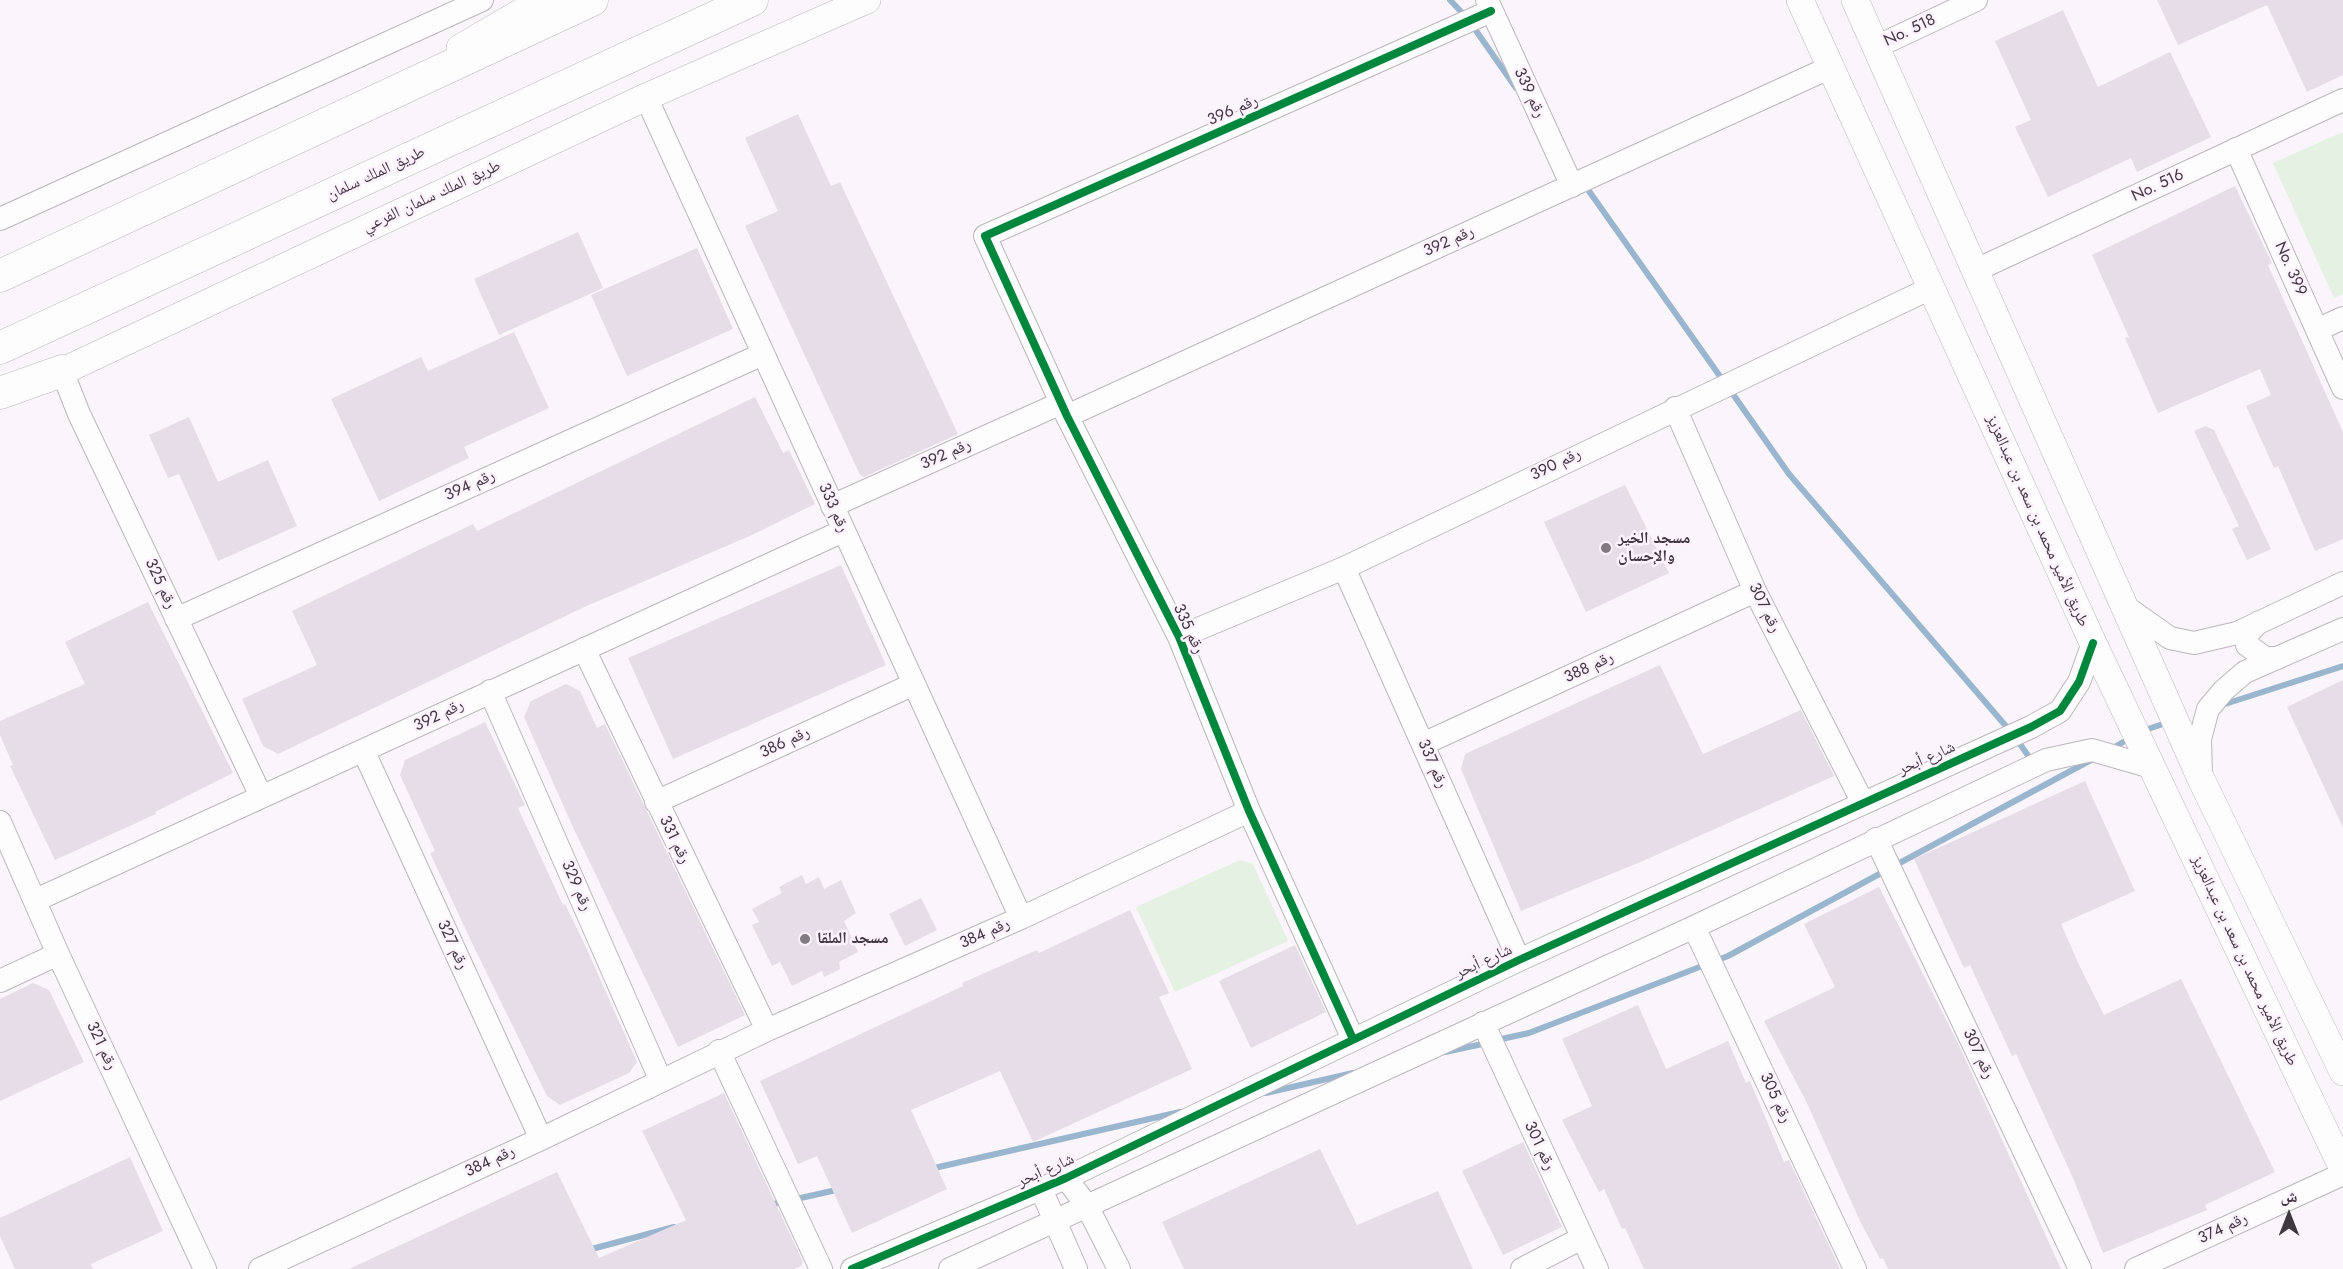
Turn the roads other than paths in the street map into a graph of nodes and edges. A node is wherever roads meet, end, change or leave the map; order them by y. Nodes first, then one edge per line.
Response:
1 (482, 0) edge
2 (542, 0) edge
3 (592, 0) edge
4 (752, 0) edge
5 (867, 0) edge
6 (1800, 0) edge
7 (1855, 0) edge
8 (1976, 0) edge
9 (1489, 5) edge
10 (1876, 47) junction
11 (1832, 67) junction
12 (646, 97) junction
13 (2343, 100) edge
14 (362, 105) junction
15 (2236, 150) junction
16 (1572, 186) junction
17 (0, 219) edge
18 (985, 236) joint
19 (1974, 271) junction
20 (0, 276) edge
21 (1931, 288) junction
22 (2343, 318) edge
23 (2317, 330) junction
24 (0, 348) edge
25 (763, 354) junction
26 (62, 370) junction
27 (2343, 388) edge
28 (0, 393) edge
29 (0, 401) edge
30 (1675, 408) junction
31 (1064, 410) junction
32 (832, 506) junction
33 (843, 531) junction
34 (1344, 568) junction
35 (2343, 583) edge
36 (1755, 591) junction
37 (2126, 607) junction
38 (176, 619) junction
39 (2259, 622) junction
40 (2343, 629) edge
41 (1179, 638) junction
42 (2093, 643) junction
43 (584, 649) junction
44 (2277, 658) junction
45 (914, 684) junction
46 (490, 691) junction
47 (2031, 727) junction
48 (1423, 744) junction
49 (364, 752) junction
50 (2046, 760) junction
51 (2151, 766) junction
52 (2201, 779) junction
53 (261, 796) junction
54 (656, 802) junction
55 (1863, 803) junction
56 (1249, 811) junction
57 (0, 822) edge
58 (1876, 839) junction
59 (36, 900) junction
60 (1021, 918) junction
61 (1694, 927) junction
62 (58, 954) junction
63 (1518, 960) junction
64 (0, 981) edge
65 (1483, 1023) junction
66 (766, 1030) junction
67 (1353, 1039) junction
68 (719, 1052) junction
69 (2343, 1072) edge
70 (661, 1081) junction
71 (541, 1139) junction
72 (2343, 1169) edge
73 (2343, 1174) edge
74 (1066, 1178) junction
75 (1041, 1189) junction
76 (1087, 1206) junction
77 (1054, 1223) junction
78 (1582, 1238) junction
79 (206, 1269) edge
80 (260, 1269) edge
81 (821, 1269) edge
82 (852, 1269) edge
83 (950, 1269) edge
84 (1076, 1269) edge
85 (1119, 1269) edge
86 (1522, 1269) edge
87 (1597, 1269) edge
88 (1855, 1269) edge
89 (2080, 1269) edge
90 (2136, 1269) edge

1 - 17 street
2 - 14 main road
3 - 14 highway
4 - 24 highway, طريق الملك سلمان
5 - 12 main road, طريق الملك سلمان الفرعي
6 - 11 main road, طريق الأمير محمد بن سعد بن عبدالعزيز
7 - 10 main road
8 - 10 street, No. 518
9 - 16 street, رقم 339
9 - 18 street, رقم 396
10 - 19 main road
11 - 16 street, رقم 392
11 - 21 main road, طريق الأمير محمد بن سعد بن عبدالعزيز
12 - 25 street, رقم 333
12 - 26 main road, طريق الملك سلمان الفرعي
13 - 15 street, No. 516
14 - 20 highway
15 - 19 street, No. 516
15 - 23 street, No. 399
16 - 31 street, رقم 392
18 - 31 street, رقم 335
19 - 37 main road
21 - 30 street, رقم 390
21 - 42 main road, طريق الأمير محمد بن سعد بن عبدالعزيز
22 - 23 street
23 - 27 street, No. 399
25 - 32 street, رقم 333
25 - 38 street, رقم 394
26 - 28 highway
26 - 29 main road, طريق الملك سلمان الفرعي
26 - 38 street, رقم 325
30 - 34 street, رقم 390
30 - 36 street, رقم 307
31 - 32 street, رقم 392
31 - 41 street, رقم 335
32 - 33 street, رقم 333
33 - 43 street, رقم 392
33 - 45 street, رقم 333
34 - 41 street, رقم 390
34 - 48 street, رقم 337
35 - 39 street
36 - 48 street, رقم 388
36 - 55 street, رقم 307
37 - 39 street
37 - 52 main road
38 - 53 street, رقم 325
39 - 44 street
40 - 44 street
41 - 56 street, رقم 335
42 - 47 street, شارع أبحر
42 - 51 main road, طريق الأمير محمد بن سعد بن عبدالعزيز
43 - 46 street, رقم 392
43 - 54 street, رقم 331
44 - 52 street
45 - 54 street, رقم 386
45 - 60 street, رقم 333
46 - 49 street, رقم 392
46 - 70 street, رقم 329
47 - 50 street
47 - 55 street, شارع أبحر
48 - 63 street, رقم 337
49 - 53 street, رقم 392
49 - 71 street, رقم 327
50 - 51 street
50 - 58 street
51 - 72 main road, طريق الأمير محمد بن سعد بن عبدالعزيز
52 - 69 main road
53 - 59 street, رقم 392
54 - 66 street, رقم 331
55 - 63 street, شارع أبحر
56 - 60 street, رقم 384
56 - 67 street, رقم 335
57 - 59 street, رقم 321
58 - 61 street
58 - 89 street, رقم 307
59 - 62 street, رقم 321
60 - 66 street, رقم 384
61 - 65 street
61 - 88 street, رقم 305
62 - 64 street
62 - 79 street, رقم 321
63 - 67 street, شارع أبحر
65 - 76 street
65 - 78 street, رقم 301
66 - 68 street, رقم 384
67 - 74 street, شارع أبحر
68 - 70 street, رقم 384
68 - 81 street
70 - 71 street, رقم 384
71 - 80 street, رقم 384
73 - 90 street, رقم 374
74 - 75 street, شارع أبحر
74 - 76 street
75 - 77 street
75 - 82 street, شارع أبحر
76 - 77 street
76 - 85 street
77 - 83 street
77 - 84 street
78 - 86 street
78 - 87 street, رقم 301

